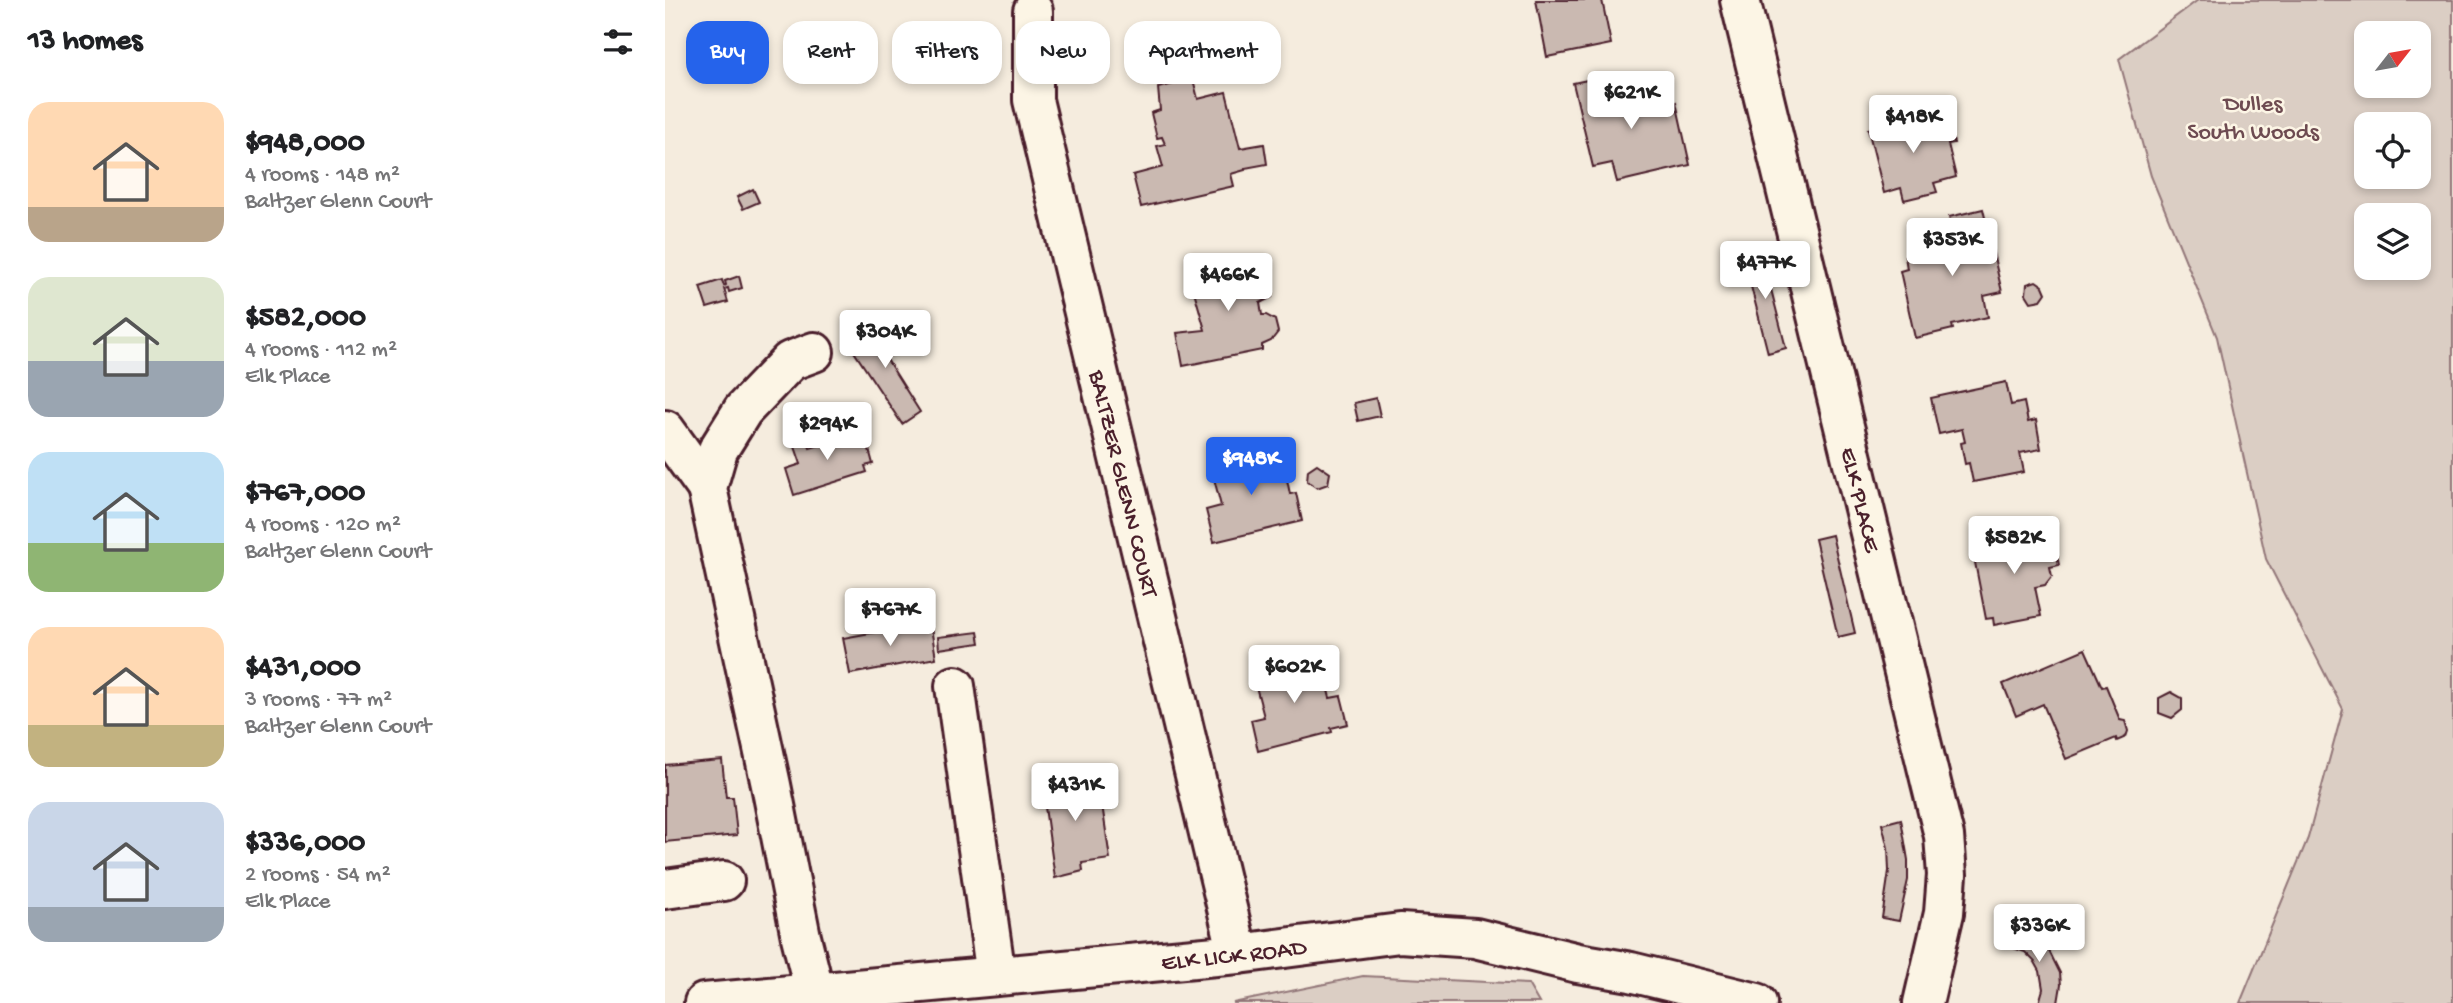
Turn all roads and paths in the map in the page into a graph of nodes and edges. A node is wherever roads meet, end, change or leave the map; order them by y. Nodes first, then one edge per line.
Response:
1 (1741, 0) edge
2 (1033, 11) dead end
3 (814, 352) dead end
4 (665, 430) edge
5 (708, 488) junction
6 (955, 686) dead end
7 (725, 881) dead end
8 (665, 889) edge
9 (1238, 954) junction
10 (996, 976) junction
11 (815, 993) junction
12 (704, 1003) edge
13 (1757, 1003) edge
14 (1923, 1003) edge

1 - 14 street, ELK PLACE
2 - 9 street, BALTZER GLENN COURT
3 - 5 street
4 - 5 street
5 - 11 street
6 - 10 street
7 - 8 street
9 - 10 street, ELK LICK ROAD
9 - 13 street, ELK LICK ROAD
10 - 11 street, ELK LICK ROAD
11 - 12 street, ELK LICK ROAD

